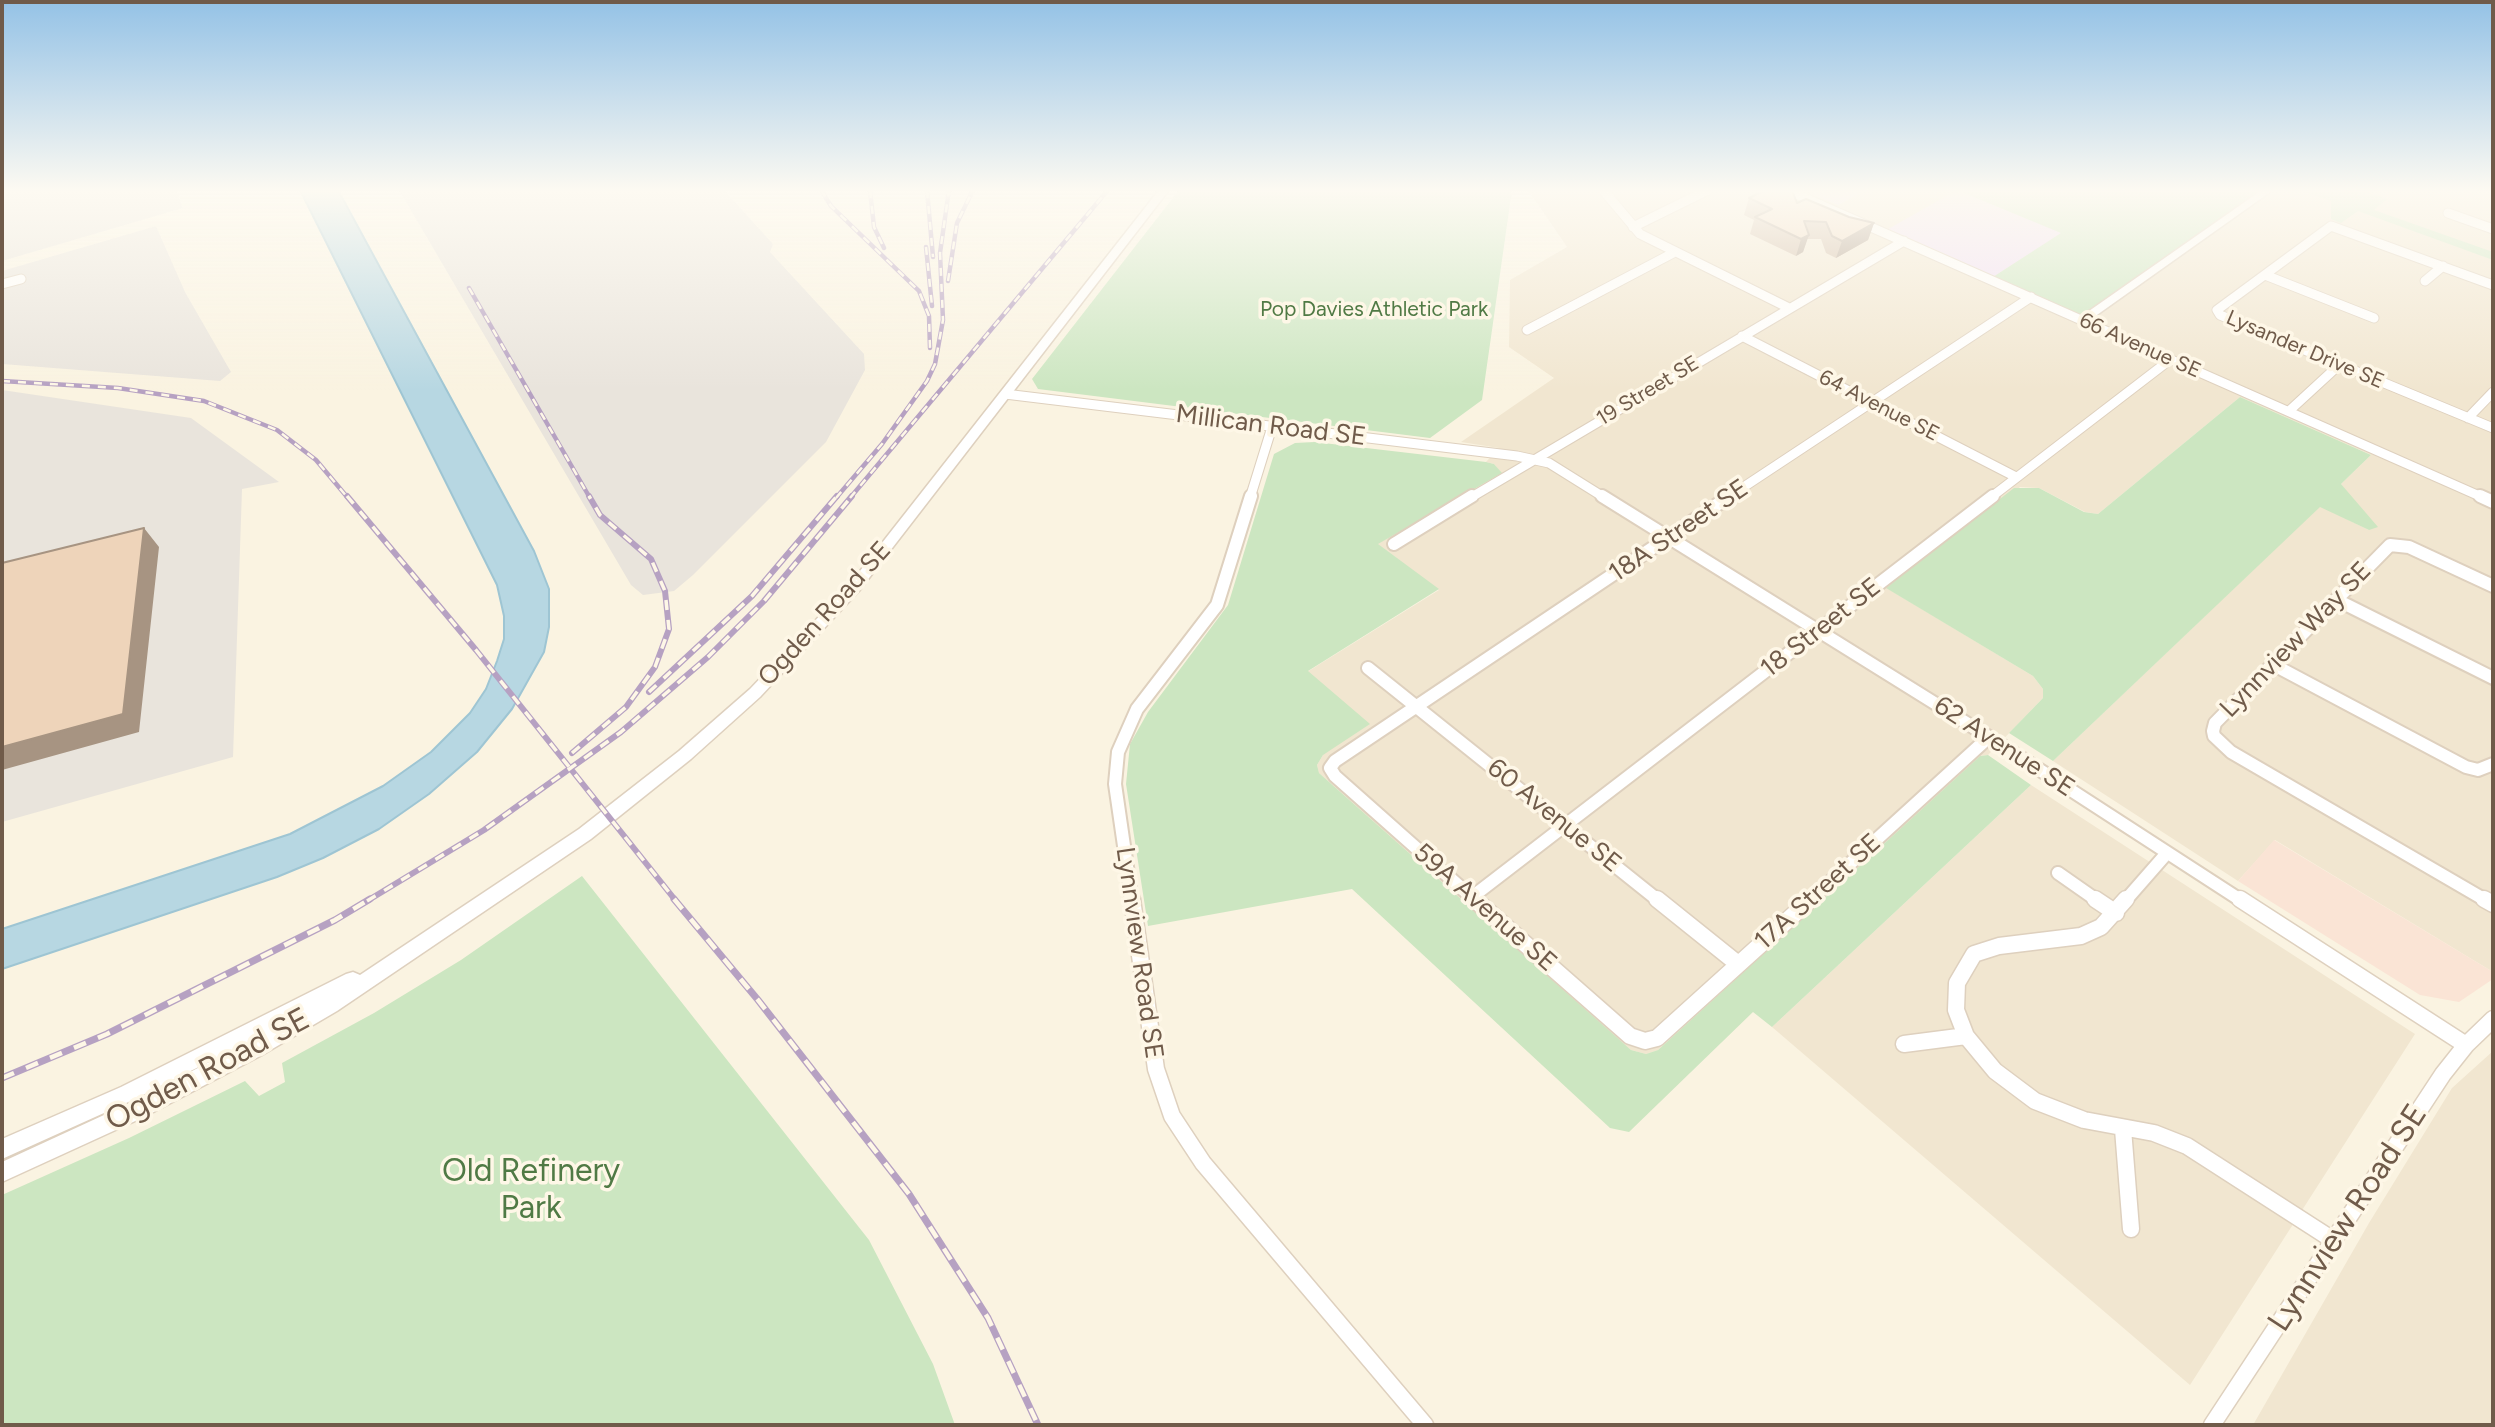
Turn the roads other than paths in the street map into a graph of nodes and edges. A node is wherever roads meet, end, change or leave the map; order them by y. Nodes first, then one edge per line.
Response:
1 (1112, 257) edge
2 (1666, 257) edge
3 (1684, 257) edge
4 (1877, 257) edge
5 (1939, 257) edge
6 (2173, 257) edge
7 (2288, 257) edge
8 (2417, 257) edge
9 (2443, 266) junction
10 (2265, 275) junction
11 (21, 279) dead end
12 (2425, 281) dead end
13 (2, 284) edge
14 (2493, 285) edge
15 (2031, 297) junction
16 (1789, 308) junction
17 (2374, 318) dead end
18 (2083, 320) junction
19 (1527, 330) dead end
20 (1742, 336) junction
21 (2171, 359) junction
22 (2339, 365) junction
23 (2493, 392) edge
24 (1005, 394) junction
25 (1870, 402) junction
26 (2289, 411) junction
27 (2468, 418) junction
28 (1272, 427) junction
29 (2493, 428) edge
30 (1536, 459) junction
31 (2016, 477) junction
32 (2493, 502) edge
33 (1669, 537) junction
34 (1394, 544) dead end
35 (2493, 586) edge
36 (2337, 600) junction
37 (1818, 630) junction
38 (2274, 665) junction
39 (1368, 668) dead end
40 (2493, 678) edge
41 (1417, 706) junction
42 (1989, 737) junction
43 (2493, 764) edge
44 (1330, 768) joint
45 (1565, 825) junction
46 (2167, 853) junction
47 (2058, 873) dead end
48 (1472, 897) junction
49 (2493, 904) edge
50 (2116, 913) junction
51 (405, 954) junction
52 (1738, 964) junction
53 (2493, 1020) edge
54 (1966, 1036) junction
55 (1644, 1041) joint
56 (1904, 1044) dead end
57 (2466, 1045) junction
58 (2123, 1129) junction
59 (2, 1149) edge
60 (2, 1172) edge
61 (2131, 1229) dead end
62 (2333, 1240) junction
63 (1425, 1425) edge
64 (2212, 1425) edge

1 - 24 street, Ogden Road SE
2 - 19 street
3 - 16 street
4 - 16 street, 19 Street SE
5 - 15 street, 66 Avenue SE
6 - 18 street
7 - 10 street, Lysander Drive SE
8 - 9 street, Lysander Drive SE
9 - 12 street
9 - 14 street, Lysander Drive SE
10 - 17 street
10 - 22 street, Lysander Drive SE
11 - 13 street
15 - 18 street, 66 Avenue SE
15 - 25 street, 18A Street SE
16 - 20 street, 19 Street SE
18 - 21 street, 66 Avenue SE
20 - 25 street, 64 Avenue SE
20 - 30 street, 19 Street SE
21 - 26 street, 66 Avenue SE
21 - 31 street, 18 Street SE
22 - 26 street
22 - 27 street, Lysander Drive SE
23 - 27 street
24 - 28 street, Millican Road SE
24 - 51 street, Ogden Road SE
25 - 31 street, 64 Avenue SE
25 - 33 street, 18A Street SE
26 - 32 street, 66 Avenue SE
27 - 29 street, Lysander Drive SE
28 - 30 street, Millican Road SE
28 - 63 street, Lynnview Road SE
30 - 33 street, 62 Avenue SE
30 - 34 street, 19 Street SE
31 - 37 street, 18 Street SE
33 - 37 street, 62 Avenue SE
33 - 41 street, 18A Street SE
35 - 36 street, Lynnview Way SE
36 - 38 street, Lynnview Way SE
36 - 40 street
37 - 42 street, 62 Avenue SE
37 - 45 street, 18 Street SE
38 - 43 street
38 - 49 street, Lynnview Way SE
39 - 41 street, 60 Avenue SE
41 - 44 street, 18A Street SE
41 - 45 street, 60 Avenue SE
42 - 46 street, 62 Avenue SE
42 - 52 street, 17A Street SE
44 - 48 street, 59A Avenue SE
45 - 48 street, 18 Street SE
45 - 52 street, 60 Avenue SE
46 - 50 street
46 - 57 street, 62 Avenue SE
47 - 50 street
48 - 55 street, 59A Avenue SE
50 - 54 street
51 - 59 street, Ogden Road SE
51 - 60 street, Ogden Road SE
52 - 55 street, 17A Street SE
53 - 57 street, Lynnview Road SE
54 - 56 street
54 - 58 street
57 - 62 street, Lynnview Road SE
58 - 61 street
58 - 62 street
62 - 64 street, Lynnview Road SE

